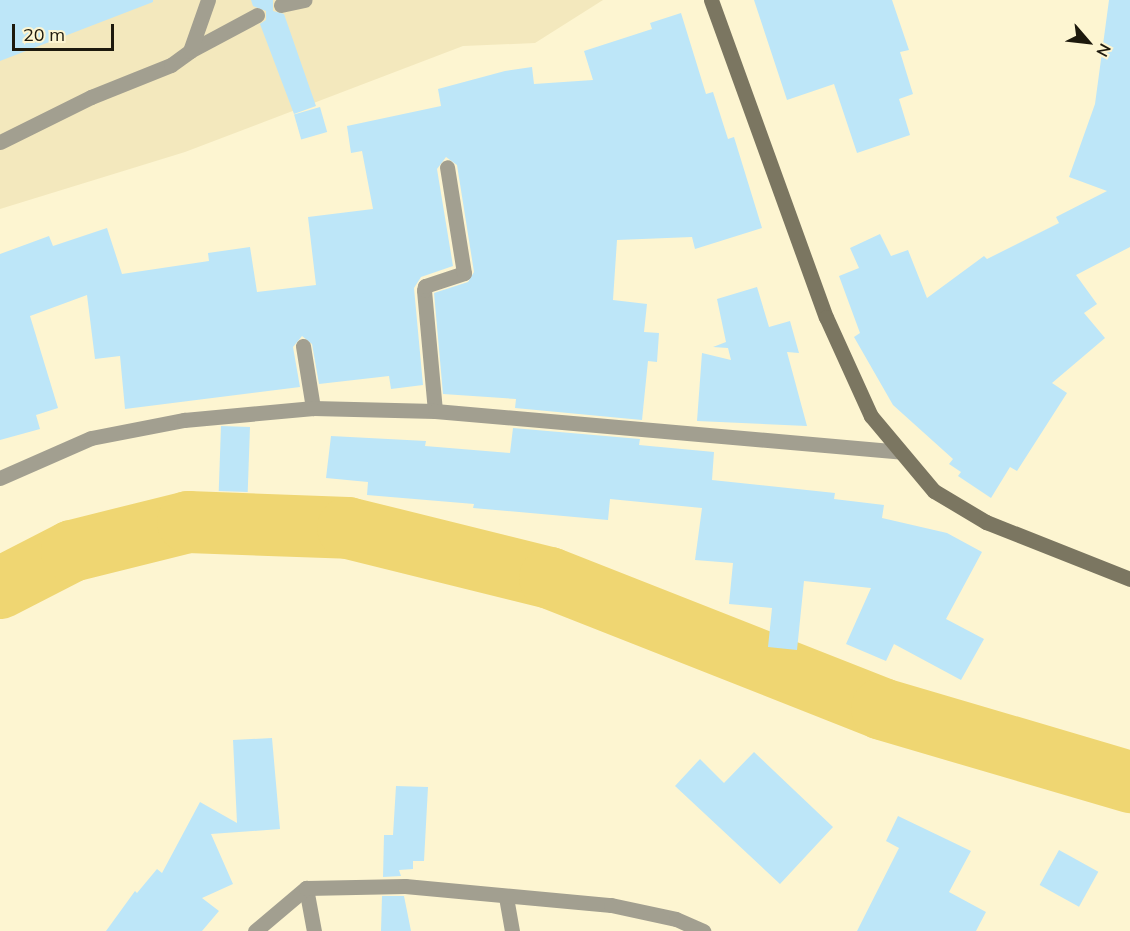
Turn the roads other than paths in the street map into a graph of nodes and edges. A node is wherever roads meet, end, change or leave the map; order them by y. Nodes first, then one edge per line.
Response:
1 (208, 0) edge
2 (304, 0) edge
3 (711, 0) edge
4 (281, 5) dead end
5 (257, 15) dead end
6 (190, 51) junction
7 (0, 142) edge
8 (447, 167) dead end
9 (303, 346) dead end
10 (313, 408) junction
11 (435, 411) junction
12 (899, 452) junction
13 (0, 478) edge
14 (1130, 579) edge
15 (306, 888) junction
16 (506, 897) junction
17 (255, 931) edge
18 (314, 931) edge
19 (512, 931) edge
20 (703, 931) edge

1 - 6 street
2 - 4 street
3 - 12 main road
5 - 6 street
6 - 7 street
8 - 11 street
9 - 10 street
10 - 11 street
10 - 13 street
11 - 12 street
12 - 14 main road
15 - 16 street
15 - 17 street
15 - 18 street
16 - 19 street
16 - 20 street

